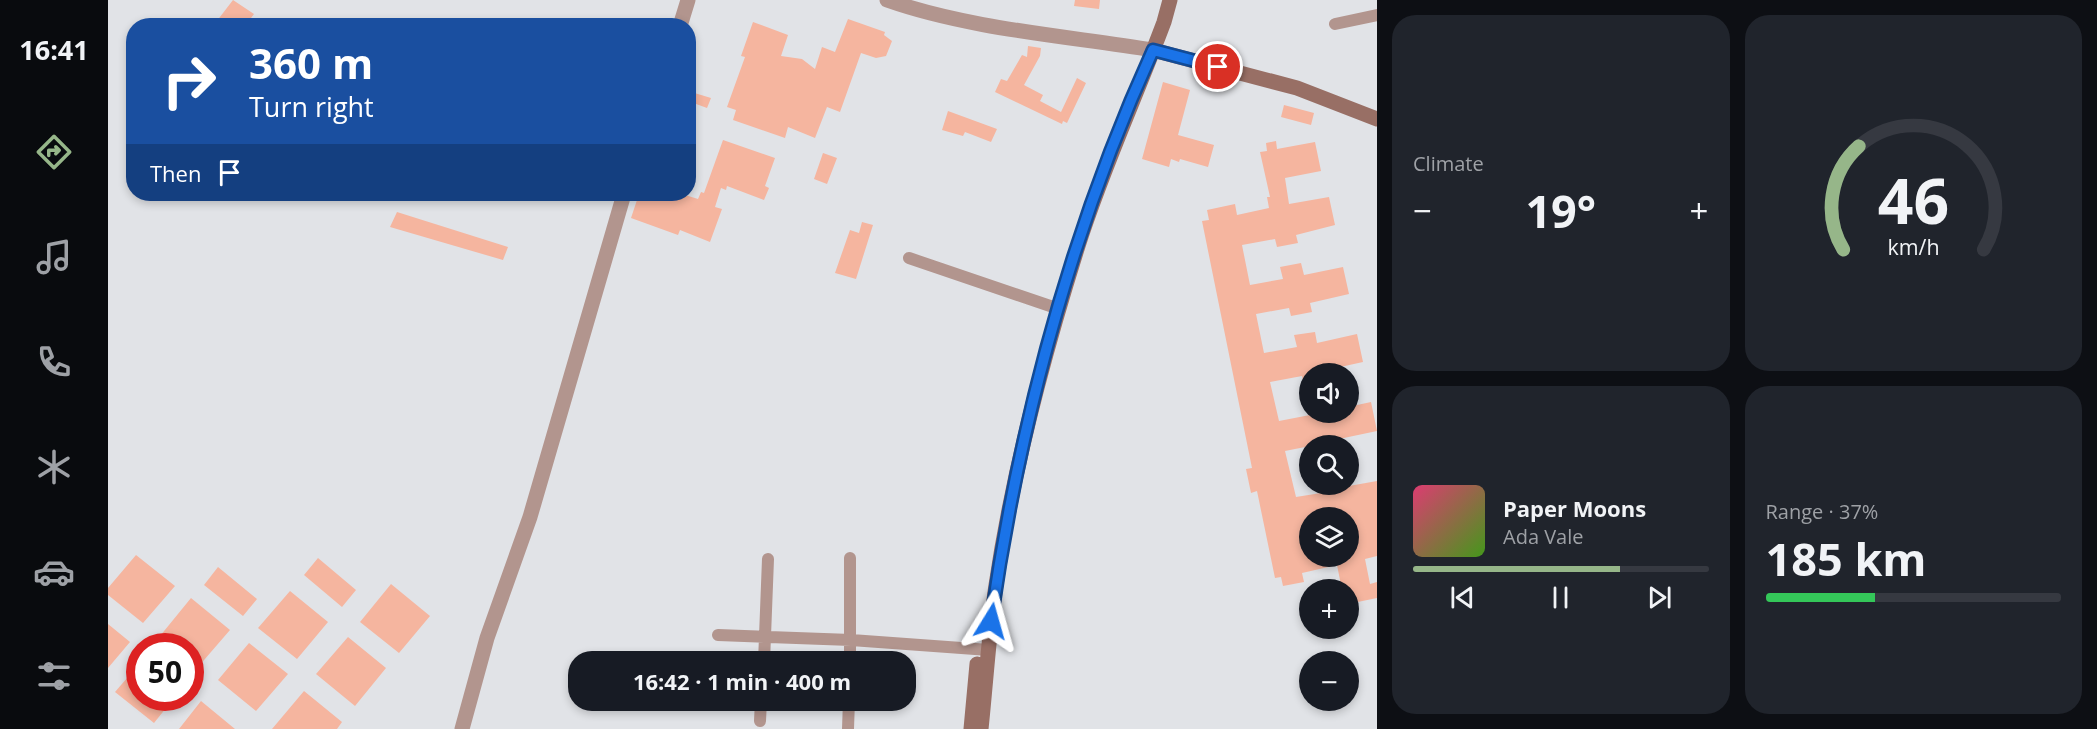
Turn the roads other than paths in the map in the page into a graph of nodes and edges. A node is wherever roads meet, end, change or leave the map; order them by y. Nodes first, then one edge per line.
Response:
1 (688, 0) edge
2 (887, 0) edge
3 (1170, 0) edge
4 (1377, 15) edge
5 (682, 18) edge
6 (1335, 24) dead end
7 (1153, 50) junction
8 (1377, 119) edge
9 (622, 201) edge
10 (909, 258) dead end
11 (1059, 309) junction
12 (850, 558) dead end
13 (768, 559) dead end
14 (718, 635) dead end
15 (765, 638) junction
16 (851, 640) junction
17 (764, 651) edge
18 (850, 651) edge
19 (984, 651) junction
20 (760, 711) edge
21 (849, 711) edge
22 (760, 721) dead end
23 (462, 729) edge
24 (848, 729) edge
25 (971, 729) edge
26 (981, 729) edge

1 - 5 street
2 - 7 street
3 - 7 main road
4 - 6 street
7 - 8 main road
7 - 11 main road
9 - 23 street
10 - 11 street
11 - 19 main road
12 - 16 street
13 - 15 street
14 - 15 street
15 - 16 street
15 - 17 street
16 - 18 street
16 - 19 street
19 - 25 main road
19 - 26 main road
20 - 22 street
21 - 24 street

